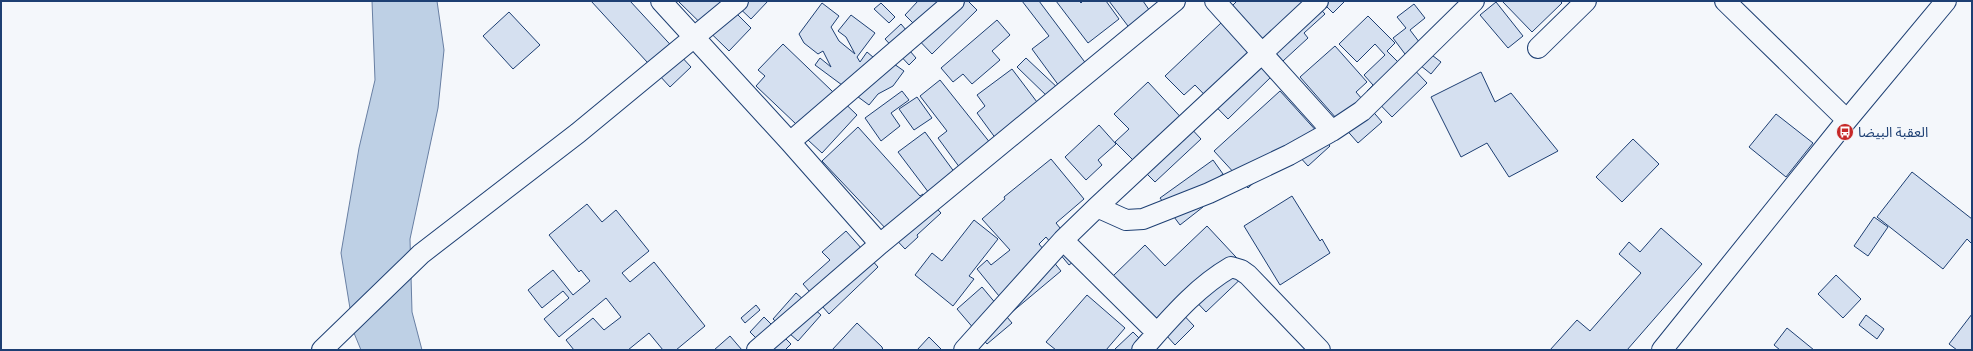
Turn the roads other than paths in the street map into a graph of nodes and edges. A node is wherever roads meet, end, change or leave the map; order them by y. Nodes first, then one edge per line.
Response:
1 (660, 1) edge
2 (738, 1) edge
3 (954, 1) edge
4 (1175, 1) edge
5 (1215, 1) edge
6 (1318, 1) edge
7 (1474, 1) edge
8 (1586, 1) edge
9 (1726, 1) edge
10 (1946, 1) edge
11 (694, 39) junction
12 (1538, 48) dead end
13 (1262, 55) junction
14 (1847, 120) junction
15 (1332, 131) junction
16 (790, 142) junction
17 (1097, 207) junction
18 (1063, 240) junction
19 (880, 244) junction
20 (1157, 334) junction
21 (326, 345) edge
22 (757, 350) edge
23 (964, 350) edge
24 (1142, 350) edge
25 (1320, 350) edge
26 (1662, 350) edge

1 - 11 street
2 - 11 street
3 - 16 street
4 - 19 street
5 - 13 street
6 - 13 street
7 - 15 street
8 - 12 street
9 - 14 street
10 - 14 street
11 - 16 street
11 - 21 street
13 - 15 street
13 - 17 street
14 - 26 street
15 - 17 street
16 - 19 street
17 - 18 street
18 - 20 street
18 - 23 street
19 - 22 street
20 - 24 street
20 - 25 street

